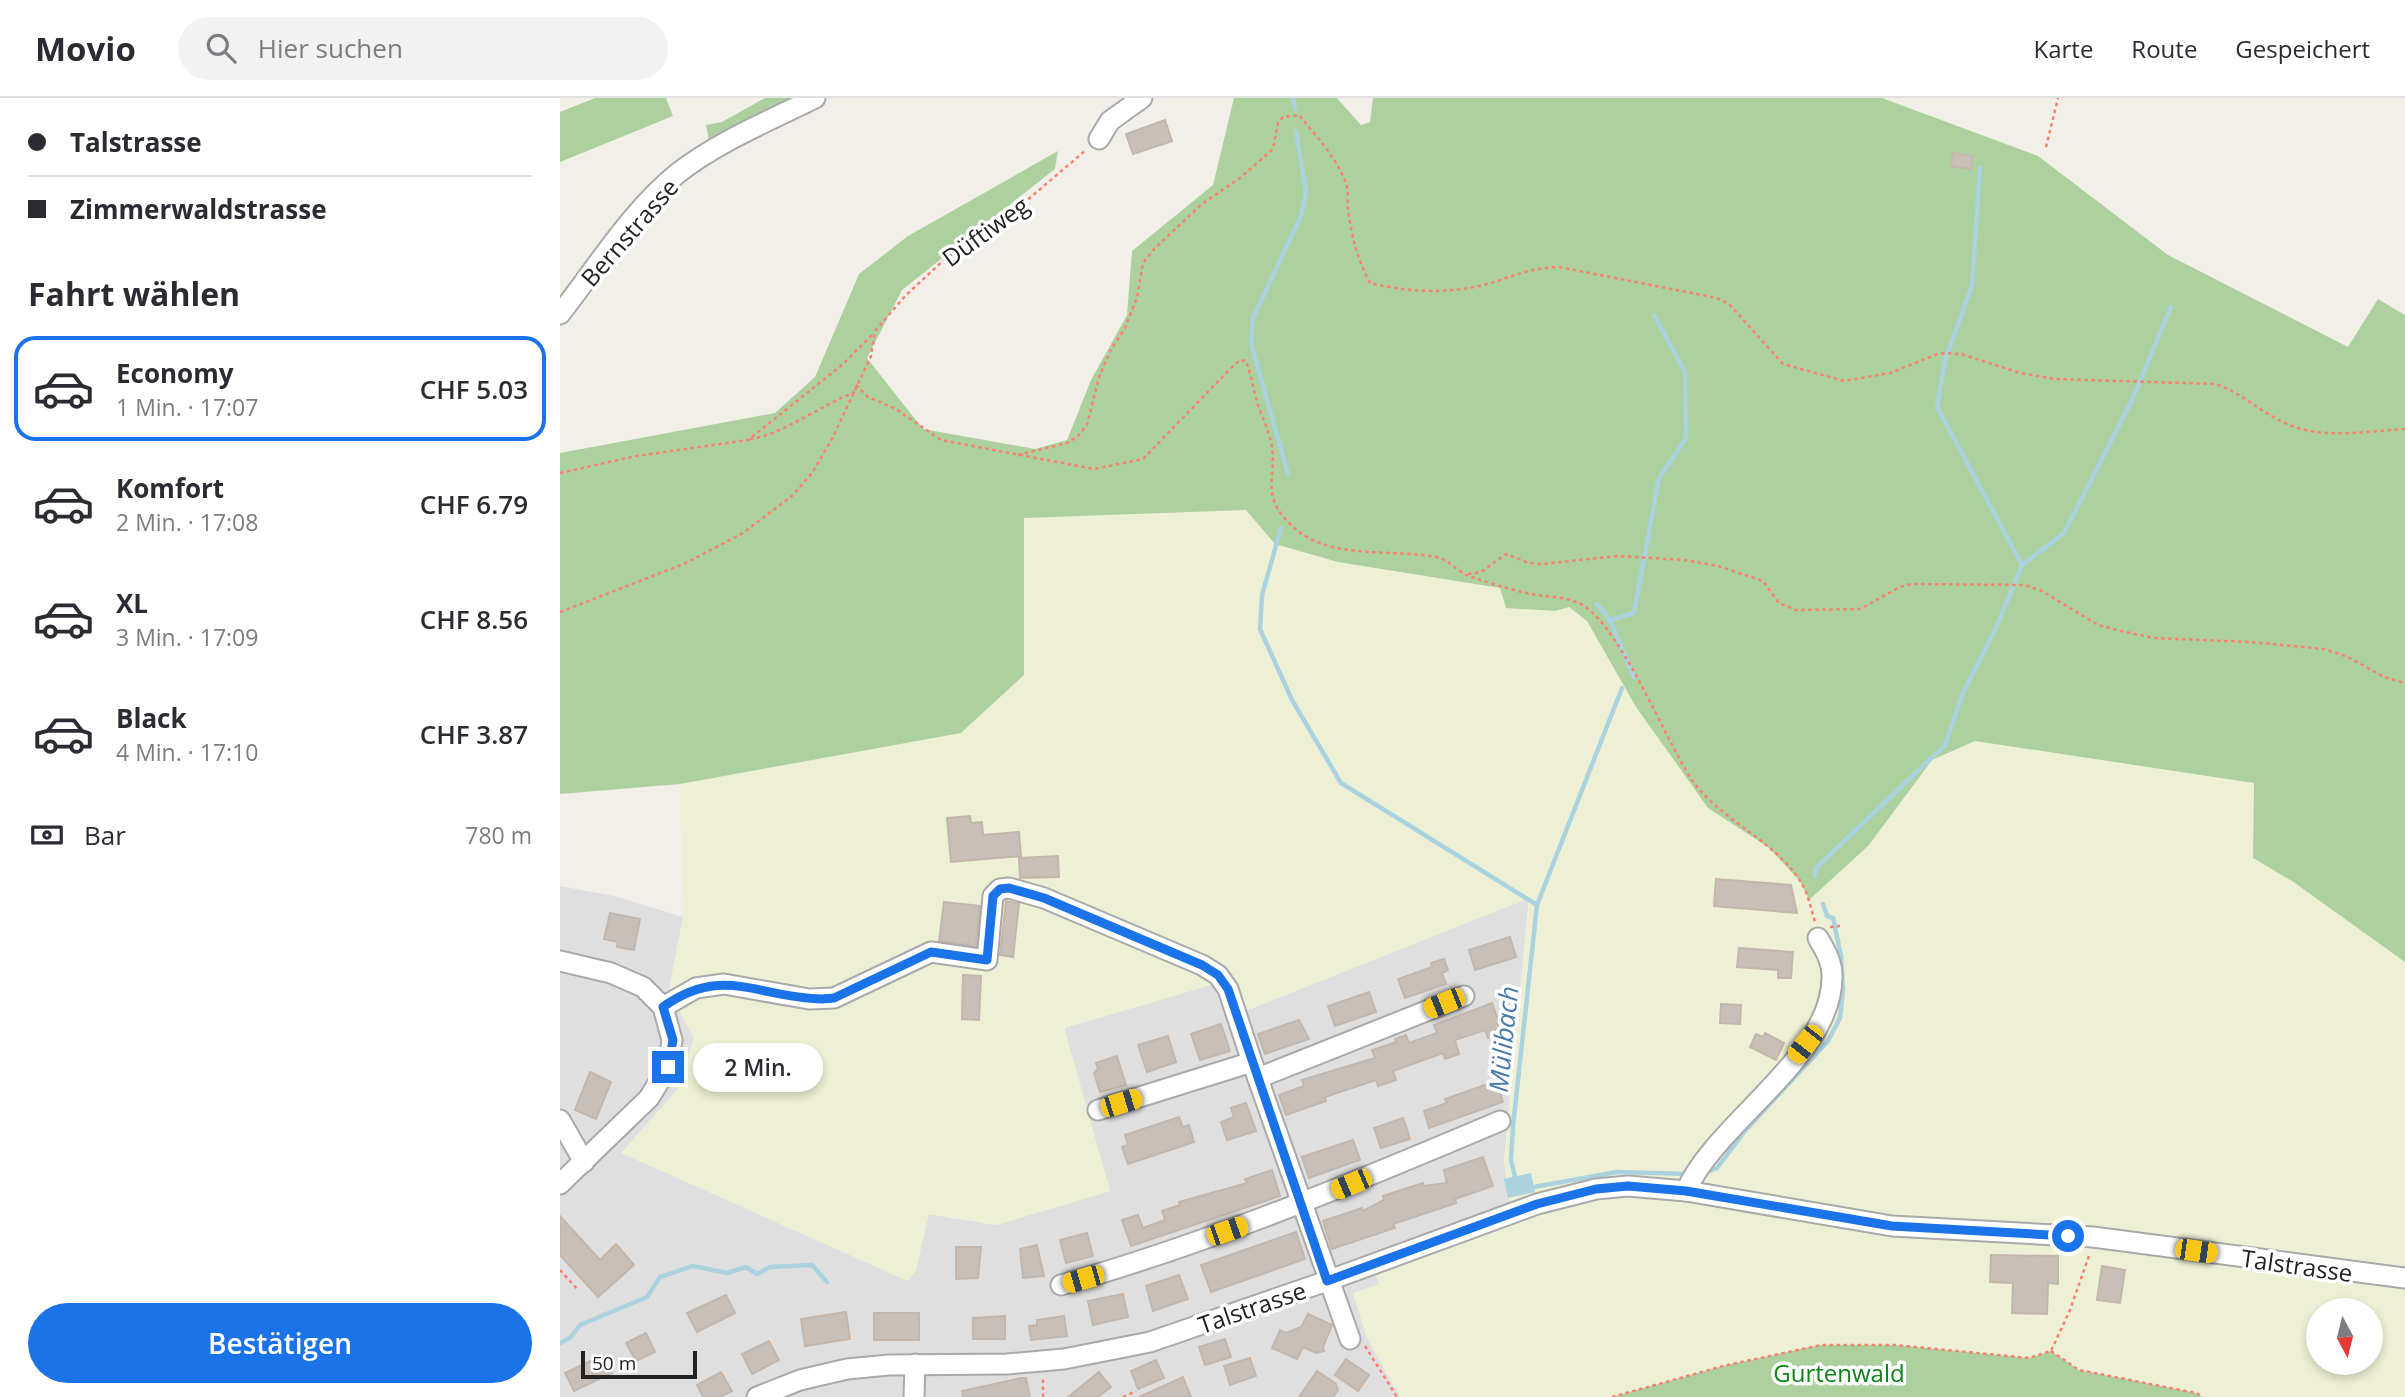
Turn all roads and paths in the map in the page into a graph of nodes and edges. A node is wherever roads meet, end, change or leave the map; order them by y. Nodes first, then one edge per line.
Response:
1 (815, 98) edge
2 (1142, 98) edge
3 (2058, 98) edge
4 (1098, 139) joint
5 (2046, 147) dead end
6 (560, 314) edge
7 (875, 331) junction
8 (856, 385) junction
9 (855, 392) junction
10 (2405, 429) edge
11 (748, 440) junction
12 (1018, 455) junction
13 (560, 473) edge
14 (1465, 575) junction
15 (560, 612) edge
16 (2405, 682) edge
17 (1840, 926) dead end
18 (1823, 933) junction
19 (560, 961) edge
20 (1464, 996) dead end
21 (663, 1007) junction
22 (1255, 1070) junction
23 (1098, 1110) dead end
24 (560, 1120) edge
25 (1500, 1121) dead end
26 (584, 1162) junction
27 (1692, 1179) junction
28 (560, 1184) edge
29 (1301, 1205) junction
30 (2093, 1237) junction
31 (560, 1270) edge
32 (565, 1275) junction
33 (2405, 1278) edge
34 (560, 1280) edge
35 (1327, 1281) junction
36 (1061, 1285) dead end
37 (578, 1290) dead end
38 (1342, 1334) joint
39 (2051, 1351) junction
40 (915, 1364) junction
41 (1136, 1391) dead end
42 (757, 1397) edge
43 (920, 1397) edge
44 (1123, 1397) edge
45 (1397, 1397) edge
46 (1612, 1397) edge
47 (2203, 1397) edge

1 - 6 street, Bernstrasse
2 - 4 street
3 - 5 path
4 - 7 path, Düftiweg
7 - 8 path, Düftiweg
7 - 11 path
8 - 9 path, Düftiweg
8 - 12 path
9 - 11 path
9 - 15 path, Düftiweg
10 - 12 path
11 - 13 path
12 - 14 path
14 - 16 path
14 - 18 path
17 - 18 path
18 - 27 street
19 - 21 street
20 - 22 street
21 - 22 street
21 - 26 street
22 - 23 street
22 - 29 street
24 - 26 street
25 - 29 street
26 - 28 street
27 - 30 street, Talstrasse
27 - 35 street, Talstrasse
29 - 35 street
29 - 36 street
30 - 33 street, Talstrasse
30 - 39 path
31 - 32 path
32 - 34 path
32 - 37 path
35 - 38 street
35 - 40 street, Talstrasse
38 - 45 path
39 - 46 path
39 - 47 path
40 - 42 street, Talstrasse
40 - 43 street
41 - 44 path

